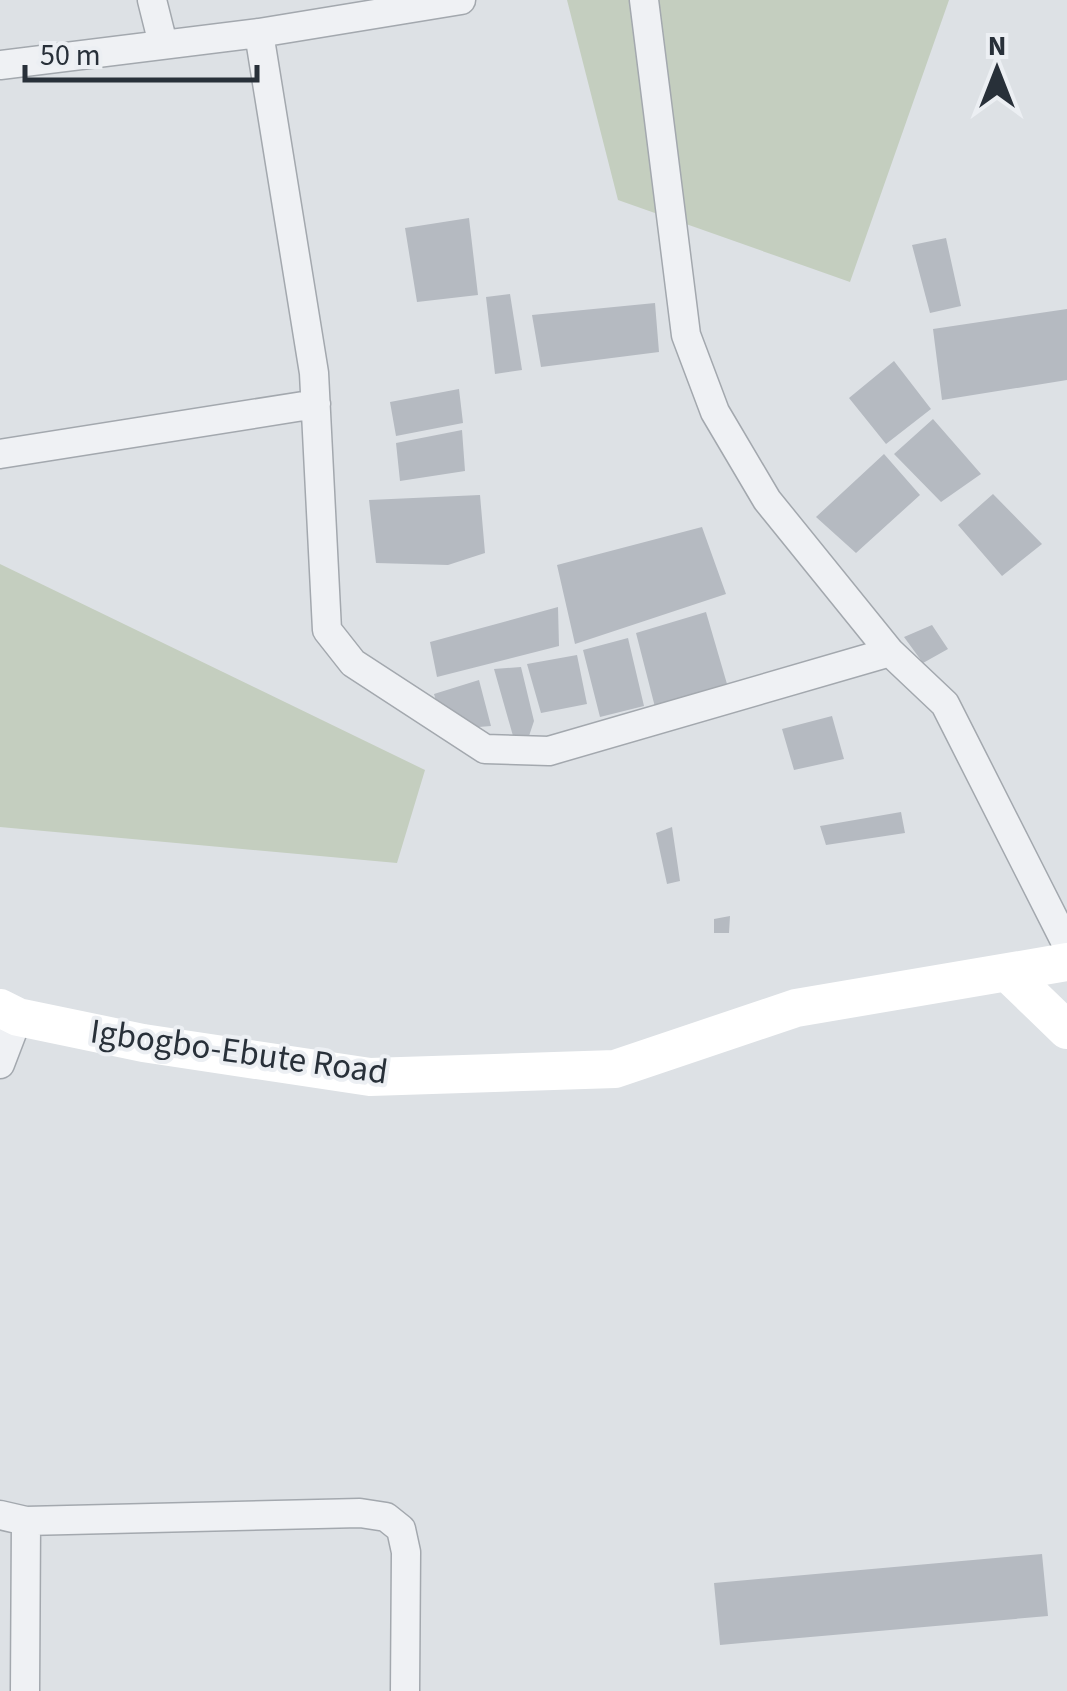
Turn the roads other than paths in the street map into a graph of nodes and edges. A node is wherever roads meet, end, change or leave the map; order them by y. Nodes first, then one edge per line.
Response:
1 (152, 0) edge
2 (461, 0) edge
3 (644, 0) edge
4 (260, 32) junction
5 (163, 44) junction
6 (0, 64) edge
7 (316, 404) junction
8 (0, 454) edge
9 (890, 652) junction
10 (1067, 945) edge
11 (1067, 962) edge
12 (1008, 973) junction
13 (9, 1012) edge
14 (1067, 1030) edge
15 (0, 1064) edge
16 (13, 1518) edge
17 (25, 1691) edge
18 (406, 1691) edge

1 - 5 street
2 - 4 street
3 - 9 street
4 - 5 street
4 - 7 street
5 - 6 street
7 - 8 street
7 - 9 street
9 - 10 street
11 - 12 main road, Igbogbo-Ebute Road
12 - 13 main road, Igbogbo-Ebute Road
12 - 14 main road
13 - 15 street
16 - 17 street
16 - 18 street

